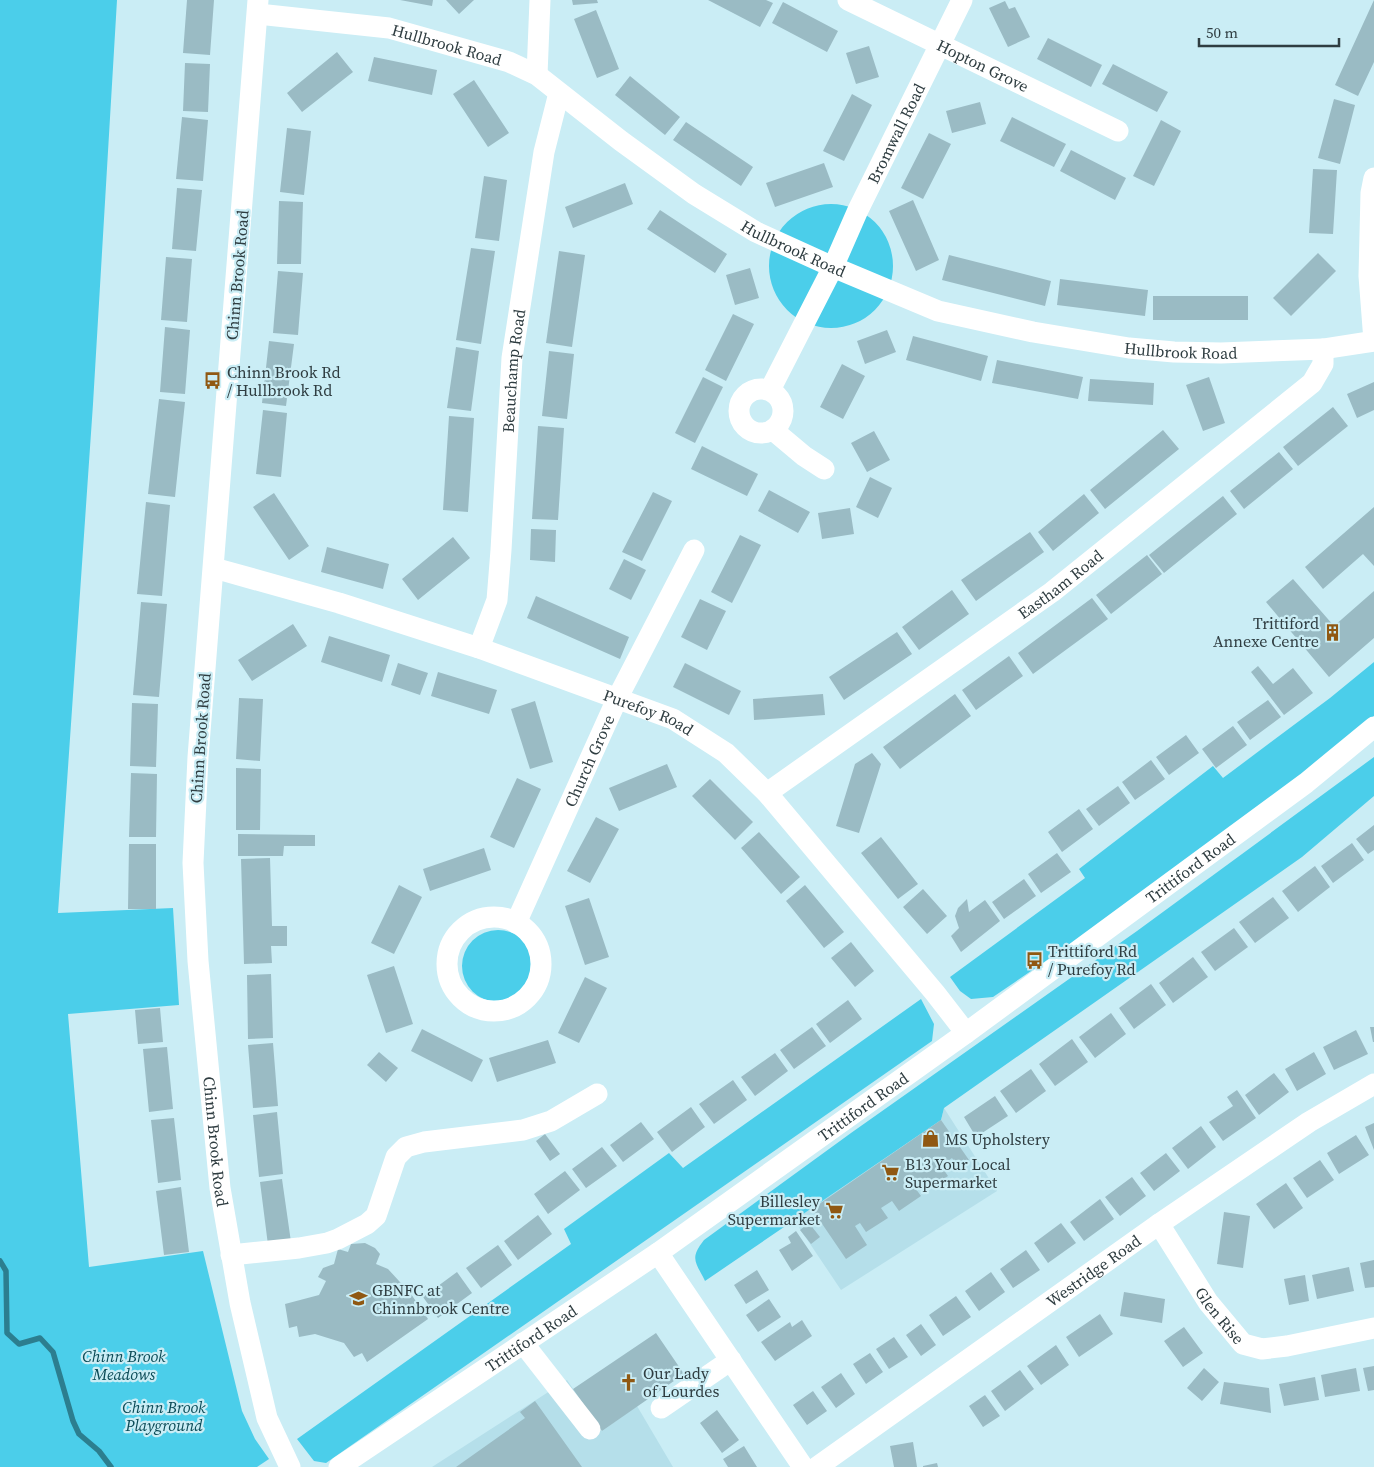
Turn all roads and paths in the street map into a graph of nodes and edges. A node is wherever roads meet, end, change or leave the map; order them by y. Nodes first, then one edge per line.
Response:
1 (540, 0) edge
2 (848, 0) edge
3 (962, 0) edge
4 (258, 7) edge
5 (940, 45) junction
6 (537, 75) junction
7 (559, 93) junction
8 (1118, 131) dead end
9 (1374, 178) edge
10 (833, 267) junction
11 (1374, 341) edge
12 (1324, 349) junction
13 (770, 390) junction
14 (773, 430) junction
15 (824, 469) dead end
16 (694, 550) dead end
17 (214, 568) junction
18 (479, 648) junction
19 (617, 699) junction
20 (1374, 728) edge
21 (767, 792) junction
22 (516, 922) junction
23 (966, 1033) junction
24 (1374, 1084) edge
25 (597, 1094) dead end
26 (1159, 1224) junction
27 (658, 1253) junction
28 (231, 1255) junction
29 (1374, 1328) edge
30 (523, 1343) junction
31 (731, 1360) junction
32 (661, 1408) dead end
33 (590, 1429) dead end
34 (290, 1467) edge
35 (339, 1467) edge
36 (803, 1467) edge
37 (817, 1467) edge

1 - 6 street
2 - 5 street, Hopton Grove
3 - 5 street, Bromwall Road
4 - 6 street, Hullbrook Road
4 - 17 street, Chinn Brook Road
5 - 8 street, Hopton Grove
5 - 10 street, Bromwall Road
6 - 7 street, Hullbrook Road
7 - 10 street, Hullbrook Road
7 - 18 street, Beauchamp Road
9 - 11 street
10 - 12 street, Hullbrook Road
10 - 13 street, Bromwall Road
11 - 12 street, Hullbrook Road
12 - 21 street, Eastham Road
13 - 14 street
13 - 14 street
14 - 15 street
16 - 19 street, Church Grove
17 - 18 street, Purefoy Road
17 - 28 street, Chinn Brook Road
18 - 19 street, Purefoy Road
19 - 21 street, Purefoy Road
19 - 22 street, Church Grove
20 - 23 street, Trittiford Road
21 - 23 street, Purefoy Road
22 - 22 street
23 - 27 street, Trittiford Road
24 - 26 street, Westridge Road
25 - 28 street
26 - 29 street, Glen Rise
26 - 37 street, Westridge Road
27 - 30 street, Trittiford Road
27 - 31 street
28 - 34 street, Chinn Brook Road
30 - 33 street
30 - 35 street, Trittiford Road
31 - 32 street
31 - 36 street

